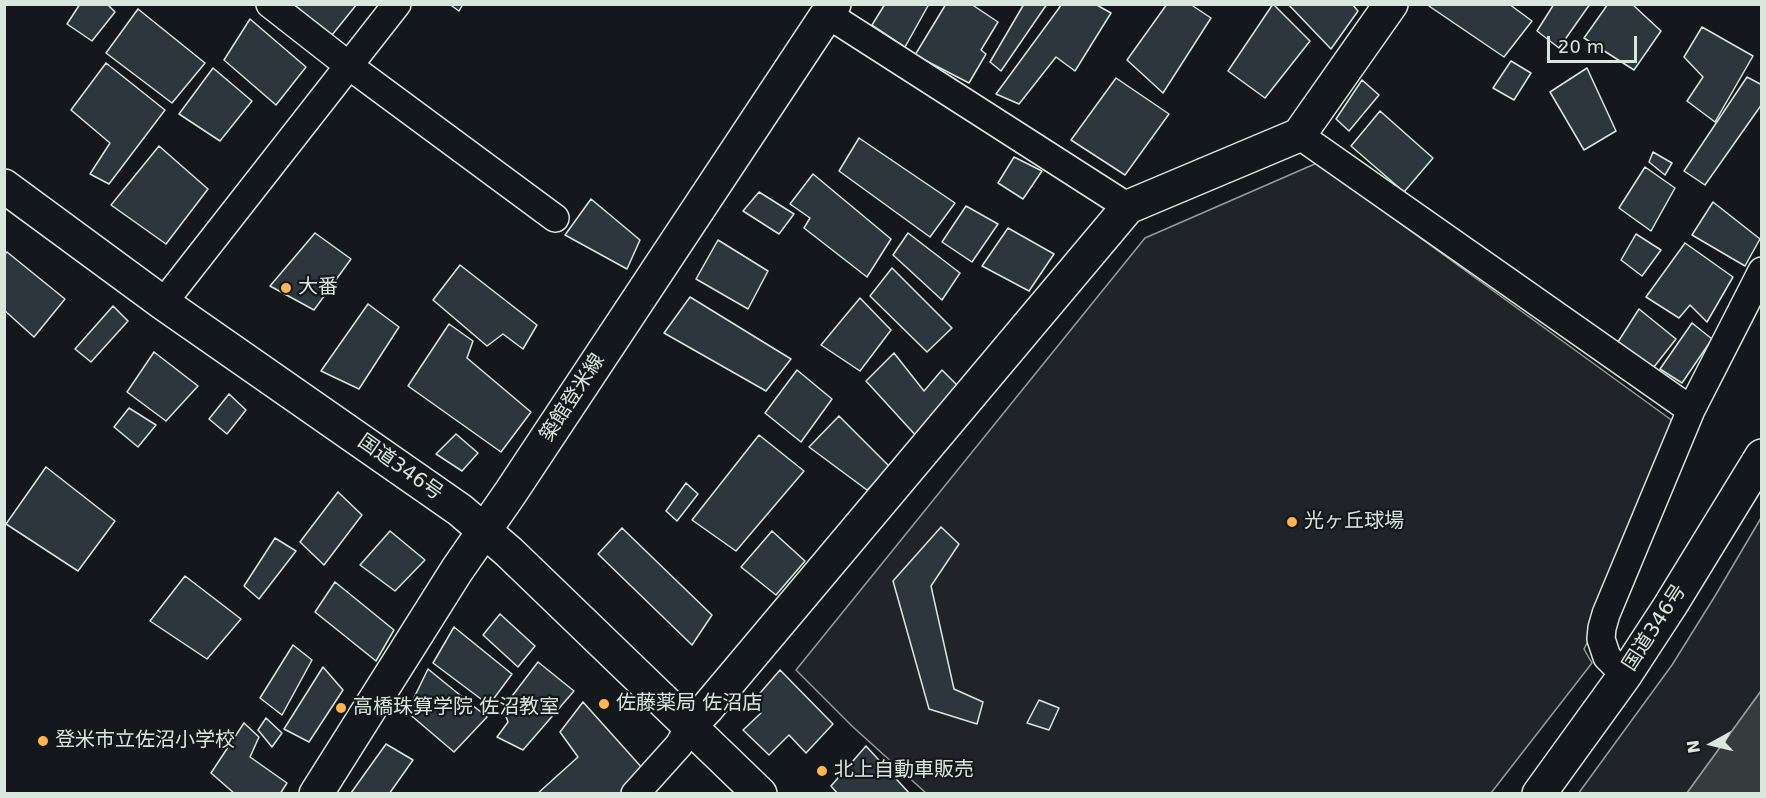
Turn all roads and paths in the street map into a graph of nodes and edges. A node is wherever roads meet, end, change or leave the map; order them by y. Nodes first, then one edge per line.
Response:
1 (270, 4) edge
2 (397, 4) edge
3 (1391, 4) edge
4 (830, 9) edge
5 (348, 65) junction
6 (1299, 135) junction
7 (4, 186) edge
8 (1128, 207) junction
9 (555, 218) dead end
10 (1761, 271) edge
11 (164, 303) junction
12 (1690, 410) junction
13 (1761, 456) edge
14 (485, 530) junction
15 (1625, 675) junction
16 (689, 727) junction
17 (316, 794) edge
18 (635, 794) edge
19 (760, 794) edge
20 (1539, 794) edge

1 - 5 street
2 - 5 street
3 - 6 main road
4 - 8 street
4 - 14 main road, 築館登米線
5 - 9 street
5 - 11 street
6 - 8 main road
6 - 12 street
7 - 11 main road, 国道346号
8 - 16 main road
10 - 12 street
11 - 14 main road, 国道346号
12 - 15 street
13 - 15 main road, 国道346号
14 - 16 main road, 国道346号
14 - 17 main road, 築館登米線
15 - 20 main road, 国道346号
16 - 18 street
16 - 19 main road, 国道346号

